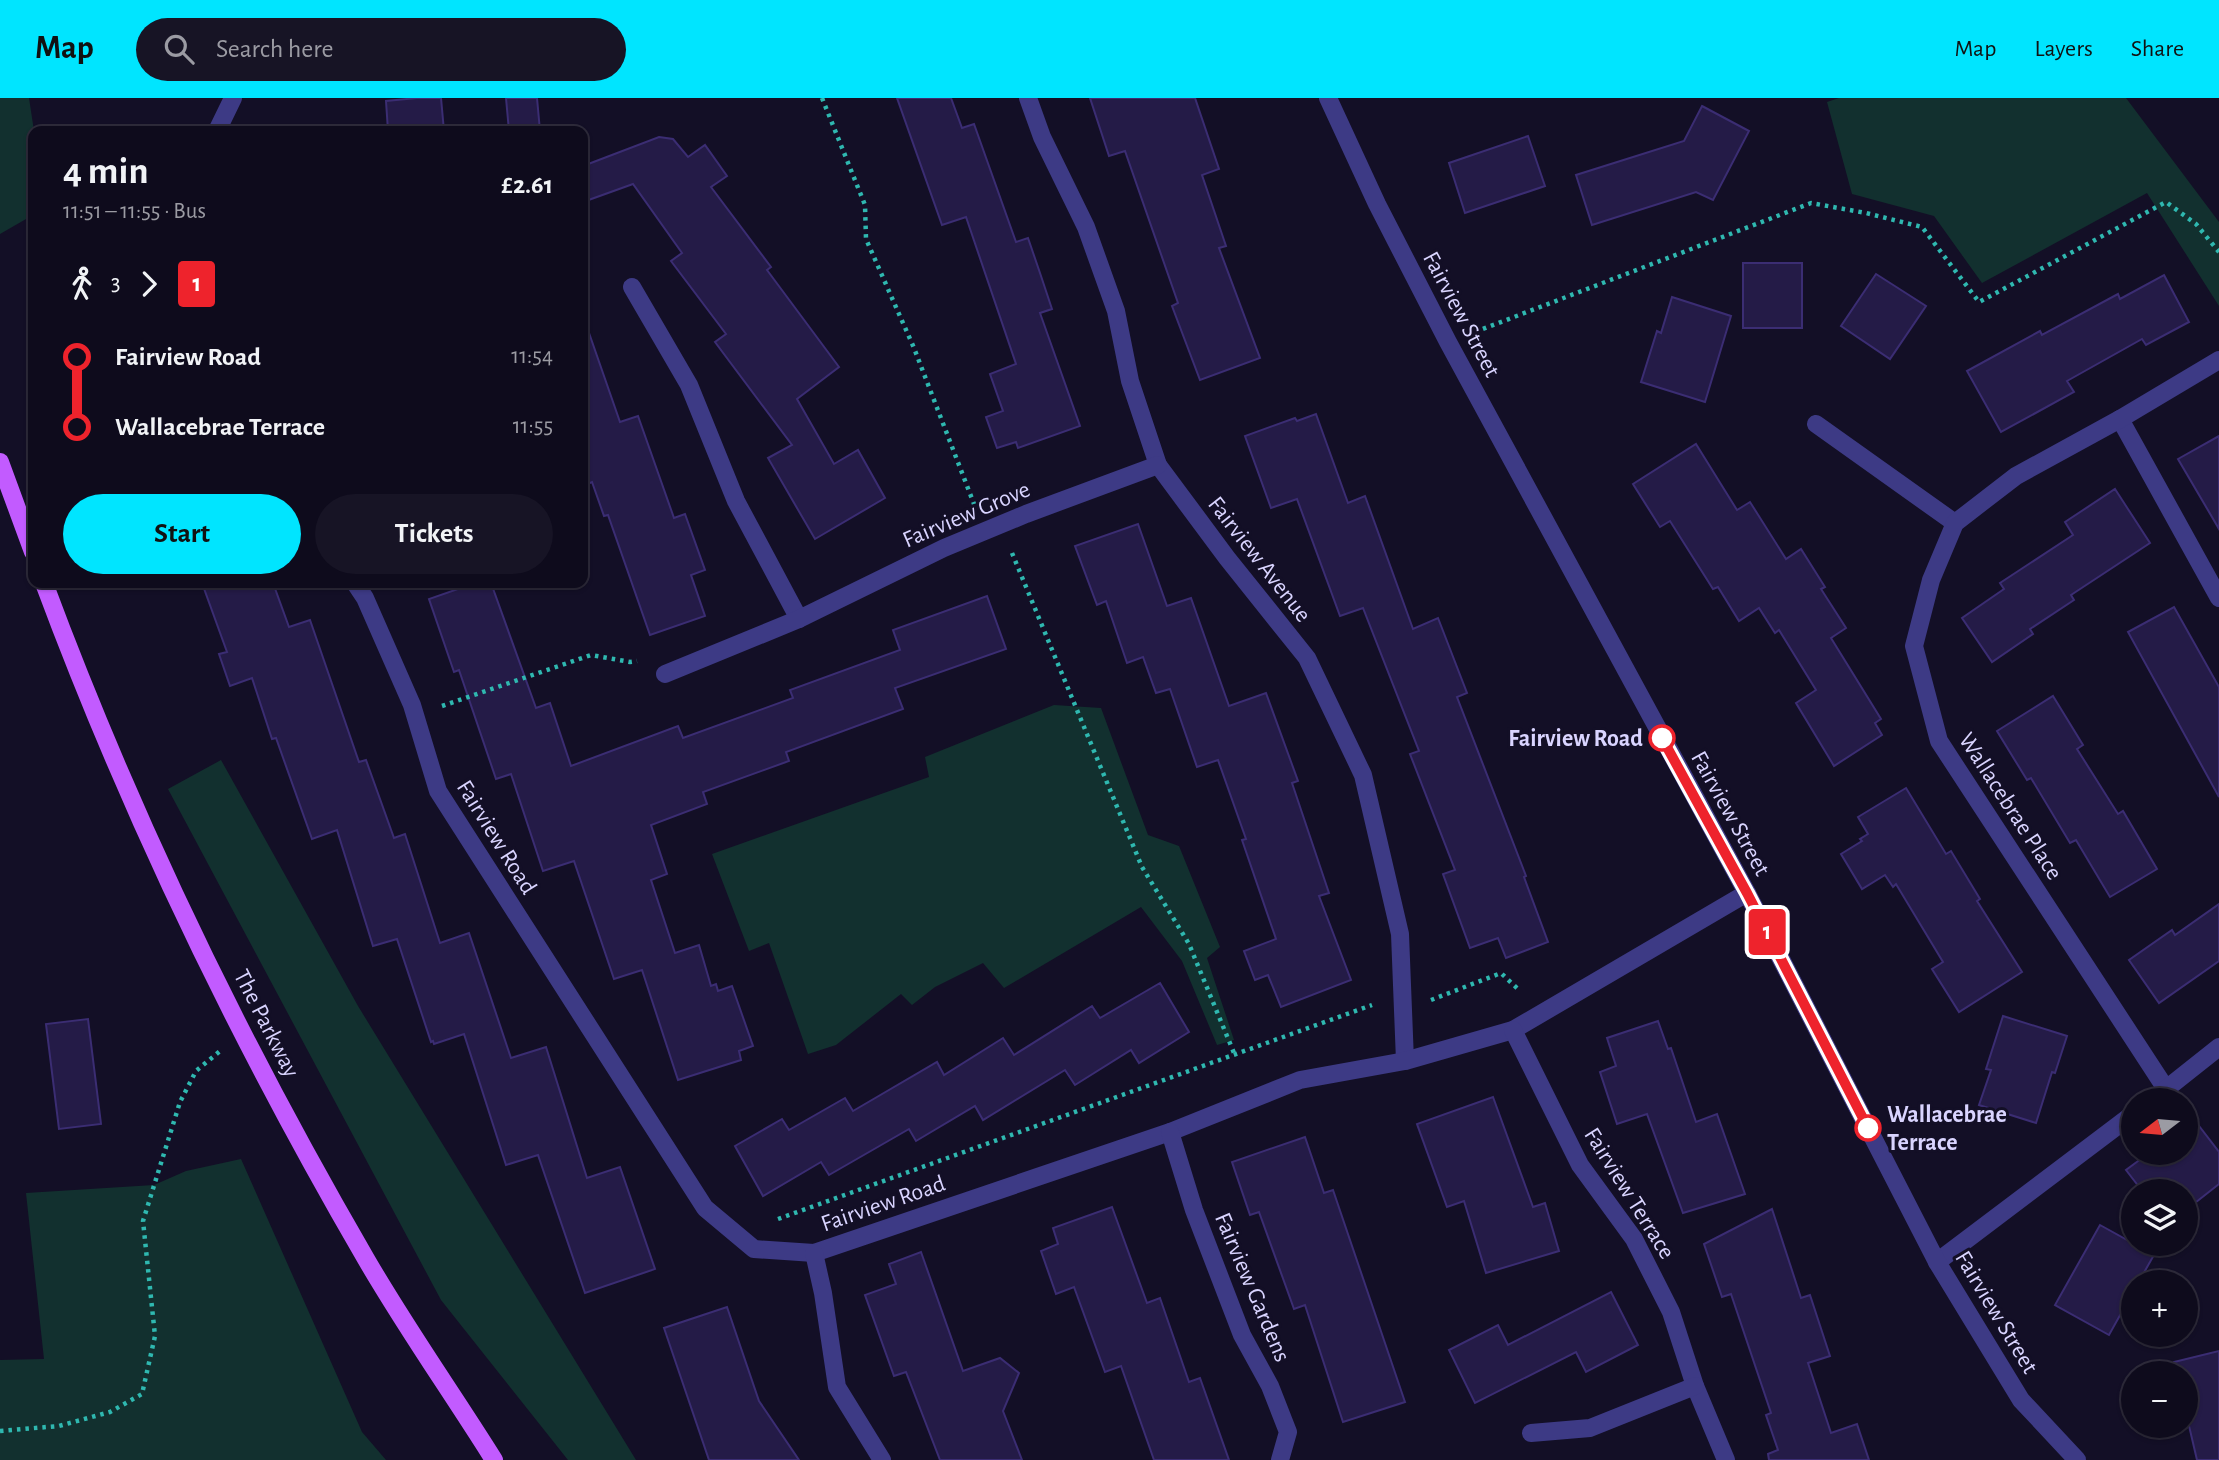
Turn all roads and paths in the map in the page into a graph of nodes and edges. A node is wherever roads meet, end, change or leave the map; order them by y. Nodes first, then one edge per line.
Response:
1 (233, 98) edge
2 (822, 98) edge
3 (1028, 98) edge
4 (1328, 98) edge
5 (219, 126) edge
6 (2219, 252) edge
7 (632, 287) dead end
8 (1448, 342) junction
9 (2219, 360) edge
10 (2120, 419) junction
11 (1816, 424) dead end
12 (0, 462) edge
13 (1158, 465) junction
14 (1955, 523) junction
15 (992, 528) junction
16 (28, 538) edge
17 (46, 588) edge
18 (359, 588) edge
19 (2217, 591) edge
20 (799, 620) junction
21 (665, 674) joint
22 (415, 716) junction
23 (1747, 893) junction
24 (1403, 1002) junction
25 (1543, 1013) junction
26 (1513, 1030) junction
27 (242, 1033) junction
28 (2219, 1047) edge
29 (1234, 1053) junction
30 (1405, 1062) junction
31 (2165, 1088) edge
32 (2167, 1088) edge
33 (2121, 1123) edge
34 (1170, 1132) junction
35 (736, 1234) junction
36 (814, 1253) junction
37 (1937, 1262) junction
38 (1695, 1386) junction
39 (0, 1431) edge
40 (1531, 1433) dead end
41 (494, 1460) edge
42 (882, 1460) edge
43 (1280, 1460) edge
44 (1726, 1460) edge
45 (2077, 1460) edge

1 - 5 street
2 - 15 path
3 - 13 street, Fairview Avenue
4 - 8 street, Fairview Street
6 - 8 path
7 - 20 street
8 - 23 street, Fairview Street
9 - 10 street, Wallacebrae Place
10 - 14 street, Wallacebrae Place
10 - 19 street
11 - 14 street
12 - 16 main road
13 - 15 street, Fairview Grove
13 - 24 street, Fairview Avenue
14 - 31 street, Wallacebrae Place
15 - 20 street, Fairview Grove
15 - 29 path
17 - 27 main road, The Parkway
18 - 22 street, Fairview Road
20 - 21 street, Fairview Grove
21 - 22 path
22 - 35 street, Fairview Road
23 - 25 street, Fairview Road
23 - 37 street, Fairview Street
24 - 25 path
24 - 29 path
24 - 30 street, Fairview Avenue
25 - 26 street, Fairview Road
26 - 30 street, Fairview Road
26 - 38 street, Fairview Terrace
27 - 39 path
27 - 41 main road, The Parkway
28 - 32 street
29 - 35 path
30 - 34 street, Fairview Road
33 - 37 street
34 - 36 street, Fairview Road
34 - 43 street, Fairview Gardens
35 - 36 street, Fairview Road
36 - 42 street
37 - 45 street, Fairview Street
38 - 40 street
38 - 44 street, Fairview Terrace

